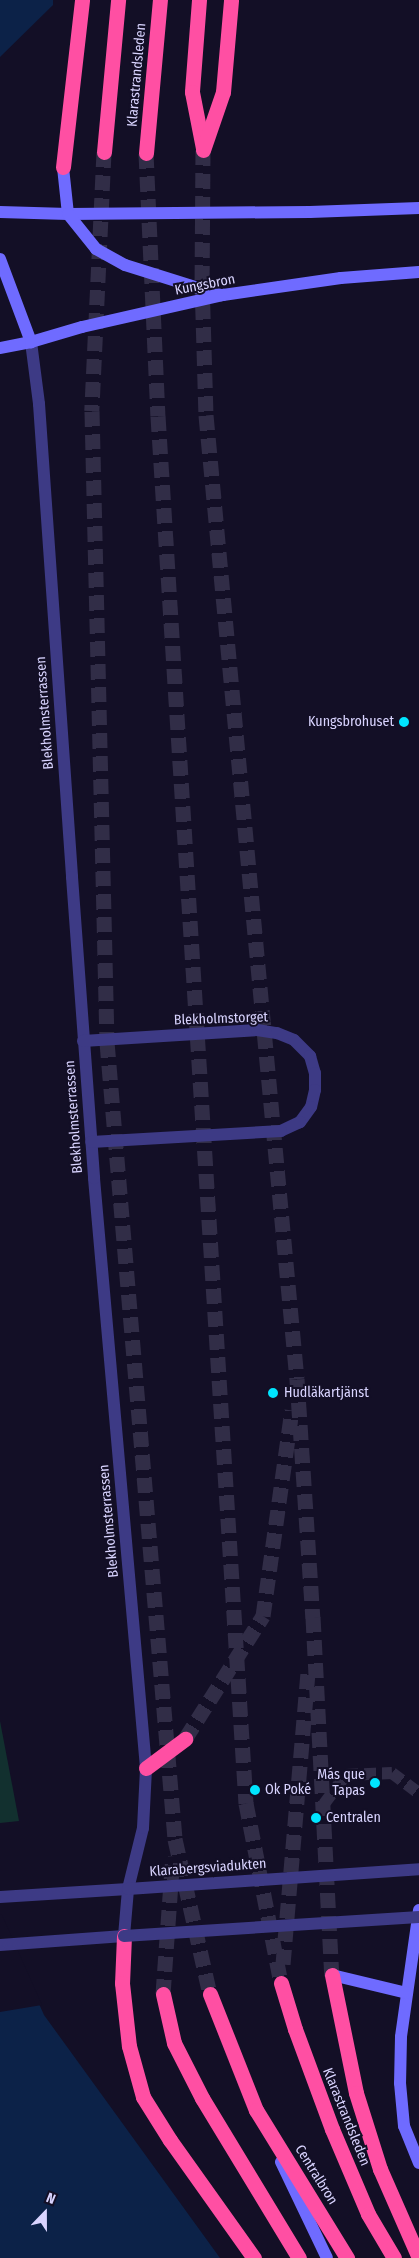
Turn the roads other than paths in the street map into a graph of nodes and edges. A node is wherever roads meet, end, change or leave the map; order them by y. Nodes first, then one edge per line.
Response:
1 (82, 0) edge
2 (118, 0) edge
3 (160, 0) edge
4 (199, 0) edge
5 (231, 0) edge
6 (104, 152) tunnel mouth
7 (146, 153) tunnel mouth
8 (63, 167) joint
9 (419, 208) edge
10 (0, 212) edge
11 (68, 214) junction
12 (0, 258) edge
13 (419, 272) edge
14 (223, 295) junction
15 (31, 342) junction
16 (0, 348) edge
17 (84, 1041) junction
18 (91, 1142) junction
19 (185, 1739) tunnel mouth
20 (146, 1768) junction
21 (419, 1869) edge
22 (128, 1889) junction
23 (0, 1898) edge
24 (419, 1910) edge
25 (419, 1917) edge
26 (124, 1936) junction
27 (0, 1944) edge
28 (332, 1975) joint
29 (281, 1983) tunnel mouth
30 (407, 1993) junction
31 (163, 1994) tunnel mouth
32 (210, 1994) tunnel mouth
33 (256, 2110) junction
34 (419, 2163) edge
35 (254, 2258) edge
36 (299, 2258) edge
37 (327, 2258) edge
38 (348, 2258) edge
39 (394, 2258) edge
40 (418, 2258) edge

1 - 8 highway
2 - 6 highway, Klarastrandsleden
3 - 7 highway, Klarastrandsleden
4 - 5 highway
8 - 11 main road
9 - 11 main road, bridge
10 - 11 main road
11 - 14 main road, bridge
12 - 15 main road
13 - 14 main road, Kungsbron
14 - 15 main road, Kungsbron, bridge
15 - 16 main road, Kungsbron
15 - 17 street, Blekholmsterrassen, bridge
17 - 18 street, Blekholmsterrassen, bridge
17 - 18 street, Blekholmstorget, bridge
18 - 20 street, Blekholmsterrassen, bridge
19 - 20 highway, bridge
20 - 22 street, Blekholmsterrassen
21 - 22 street, Klarabergsviadukten, bridge
22 - 23 street, Klarabergsviadukten
22 - 26 street, Blekholmsterrassen
24 - 30 main road
25 - 26 street, bridge
26 - 27 street
26 - 35 highway
28 - 30 main road
28 - 40 highway
29 - 39 highway, Klarastrandsleden
30 - 34 main road
31 - 36 highway
32 - 33 highway
33 - 37 main road
33 - 38 highway, Centralbron

